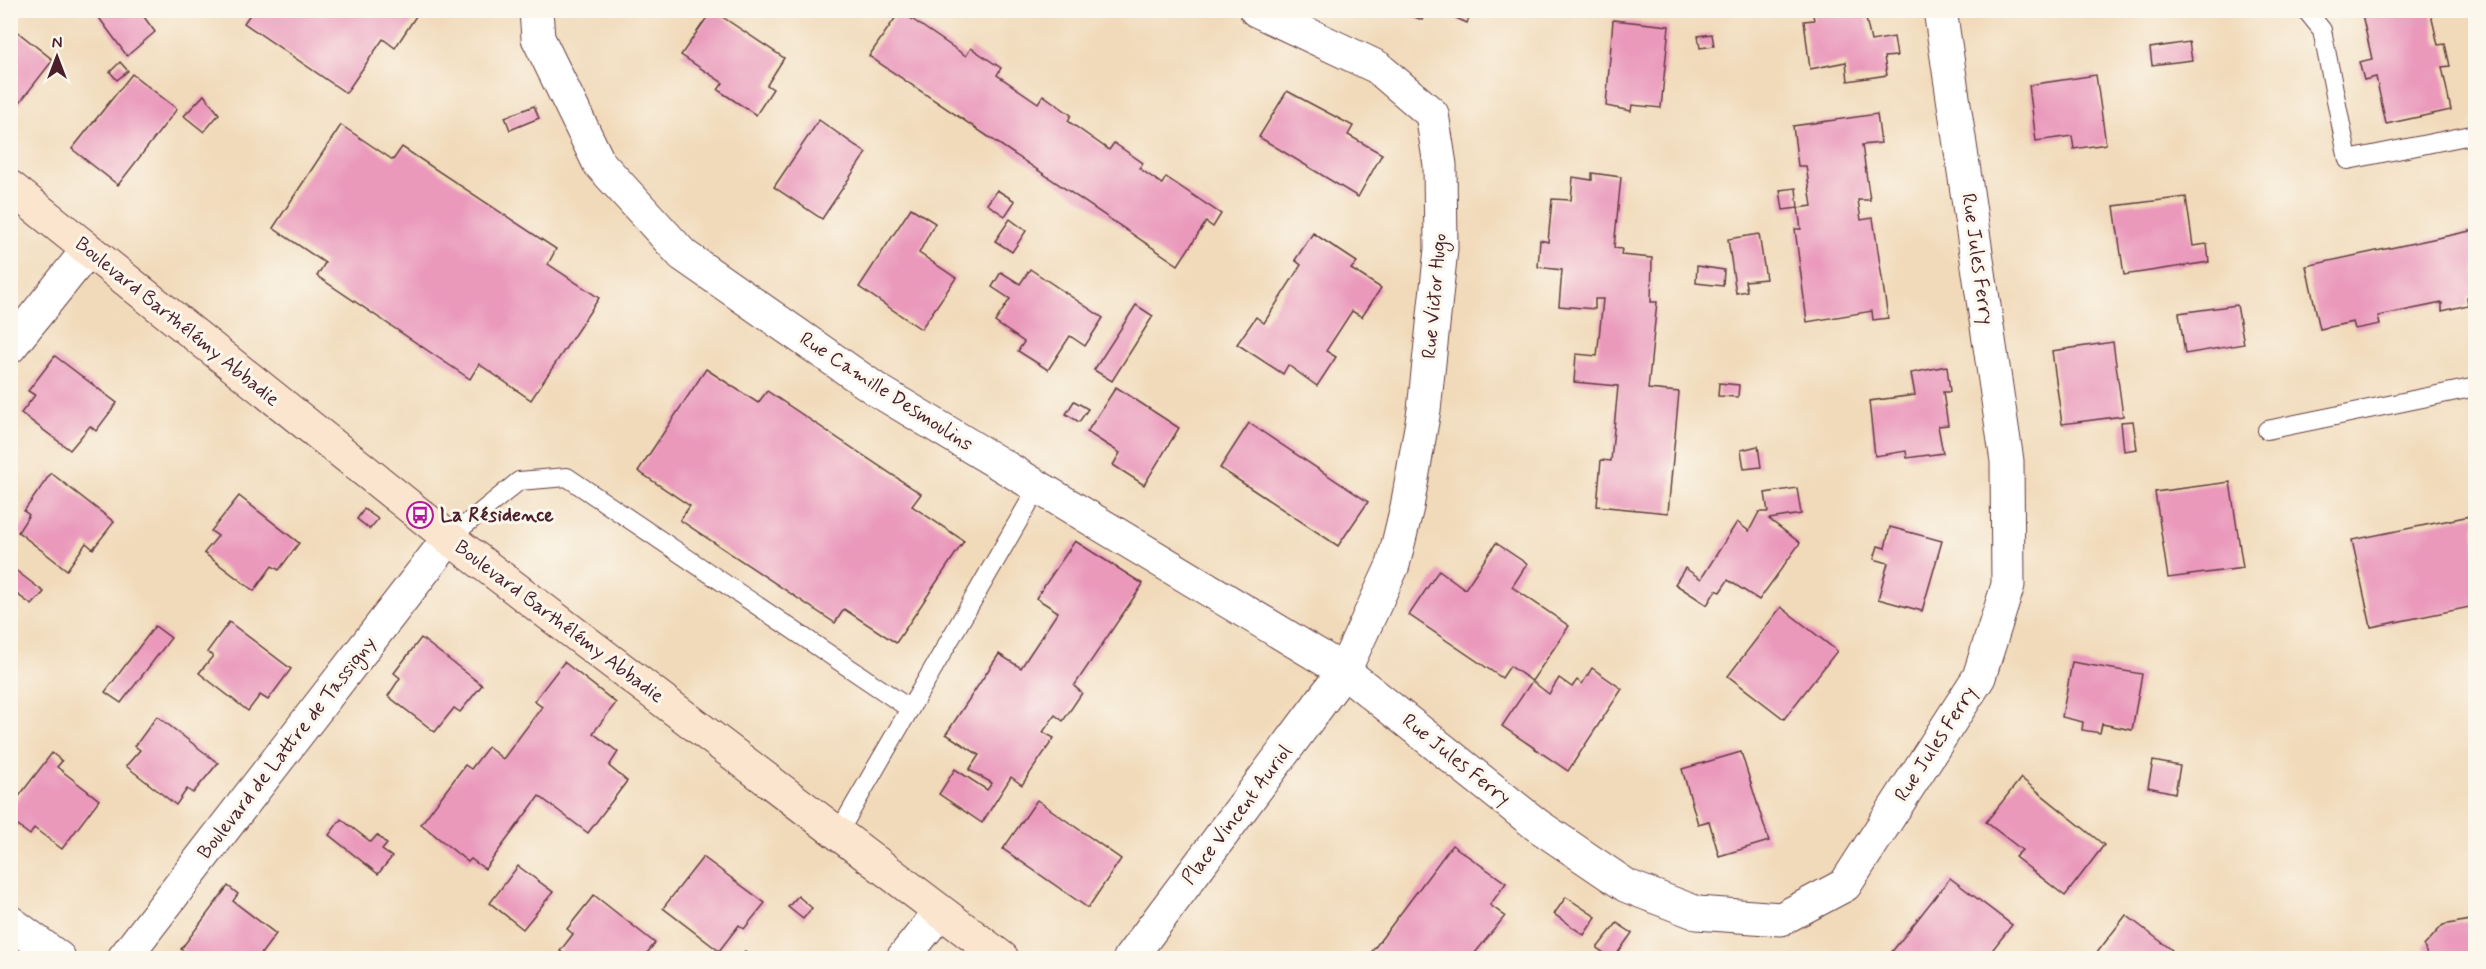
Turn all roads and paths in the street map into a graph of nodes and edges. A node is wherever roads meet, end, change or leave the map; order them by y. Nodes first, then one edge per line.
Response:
1 (537, 10) edge
2 (1256, 10) edge
3 (1940, 10) edge
4 (2306, 10) edge
5 (2475, 134) edge
6 (10, 187) edge
7 (87, 251) junction
8 (10, 347) edge
9 (2475, 387) edge
10 (2267, 430) dead end
11 (1038, 487) junction
12 (449, 538) junction
13 (1344, 671) junction
14 (910, 709) junction
15 (837, 835) junction
16 (939, 913) junction
17 (10, 922) edge
18 (58, 958) edge
19 (124, 958) edge
20 (903, 958) edge
21 (1002, 958) edge
22 (1130, 958) edge

1 - 11 street, Rue Camille Desmoulins
2 - 13 street, Rue Victor Hugo
3 - 13 street, Rue Jules Ferry
4 - 5 lane
6 - 7 street, Boulevard Barthélémy Abbadie
7 - 8 street
7 - 12 street, Boulevard Barthélémy Abbadie
9 - 10 lane
11 - 13 street, Rue Camille Desmoulins
11 - 14 lane
12 - 14 lane
12 - 15 street, Boulevard Barthélémy Abbadie
12 - 19 street, Boulevard de Lattre de Tassigny
13 - 22 street, Place Vincent Auriol
14 - 15 lane
15 - 16 street, Boulevard Barthélémy Abbadie
16 - 20 street
16 - 21 street, Boulevard Barthélémy Abbadie
17 - 18 street

